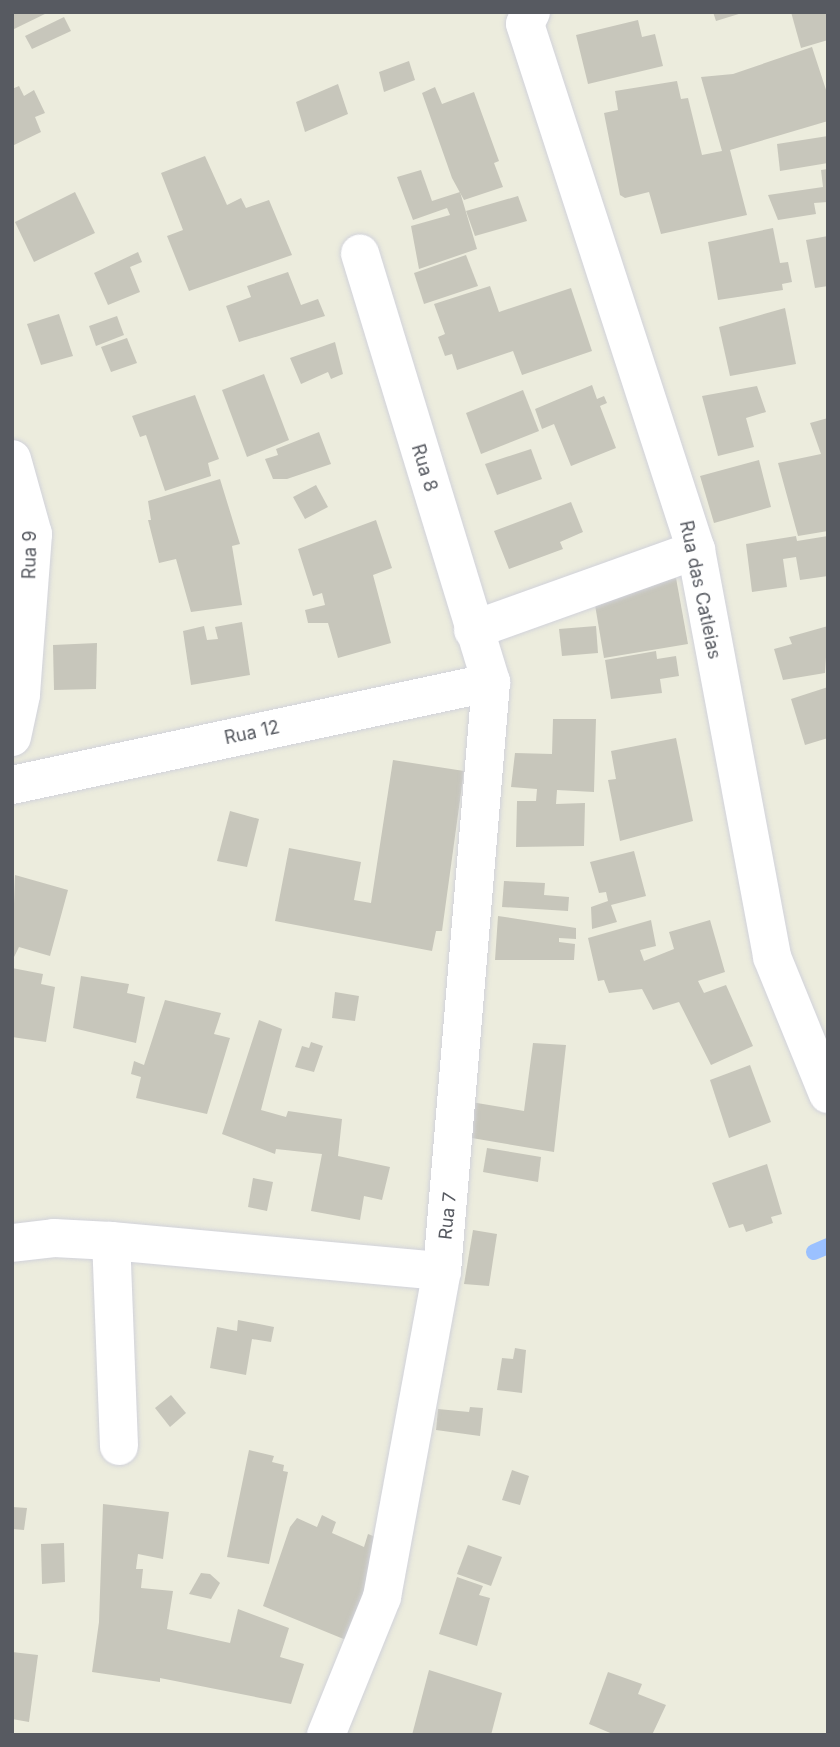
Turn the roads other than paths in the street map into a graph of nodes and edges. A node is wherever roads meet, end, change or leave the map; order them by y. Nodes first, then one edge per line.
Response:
1 (531, 12) edge
2 (360, 254) dead end
3 (12, 459) edge
4 (696, 550) junction
5 (473, 630) junction
6 (491, 682) junction
7 (12, 737) edge
8 (12, 785) edge
9 (828, 1094) edge
10 (111, 1241) junction
11 (12, 1243) edge
12 (442, 1271) junction
13 (119, 1446) dead end
14 (326, 1735) edge

1 - 4 street, Rua das Catleias
2 - 5 street, Rua 8
3 - 7 street, Rua 9
4 - 5 street
4 - 9 street, Rua das Catleias
5 - 6 street, Rua 8
6 - 8 street, Rua 12
6 - 12 street, Rua 7
10 - 11 street
10 - 12 street
10 - 13 street
12 - 14 street, Rua 7

